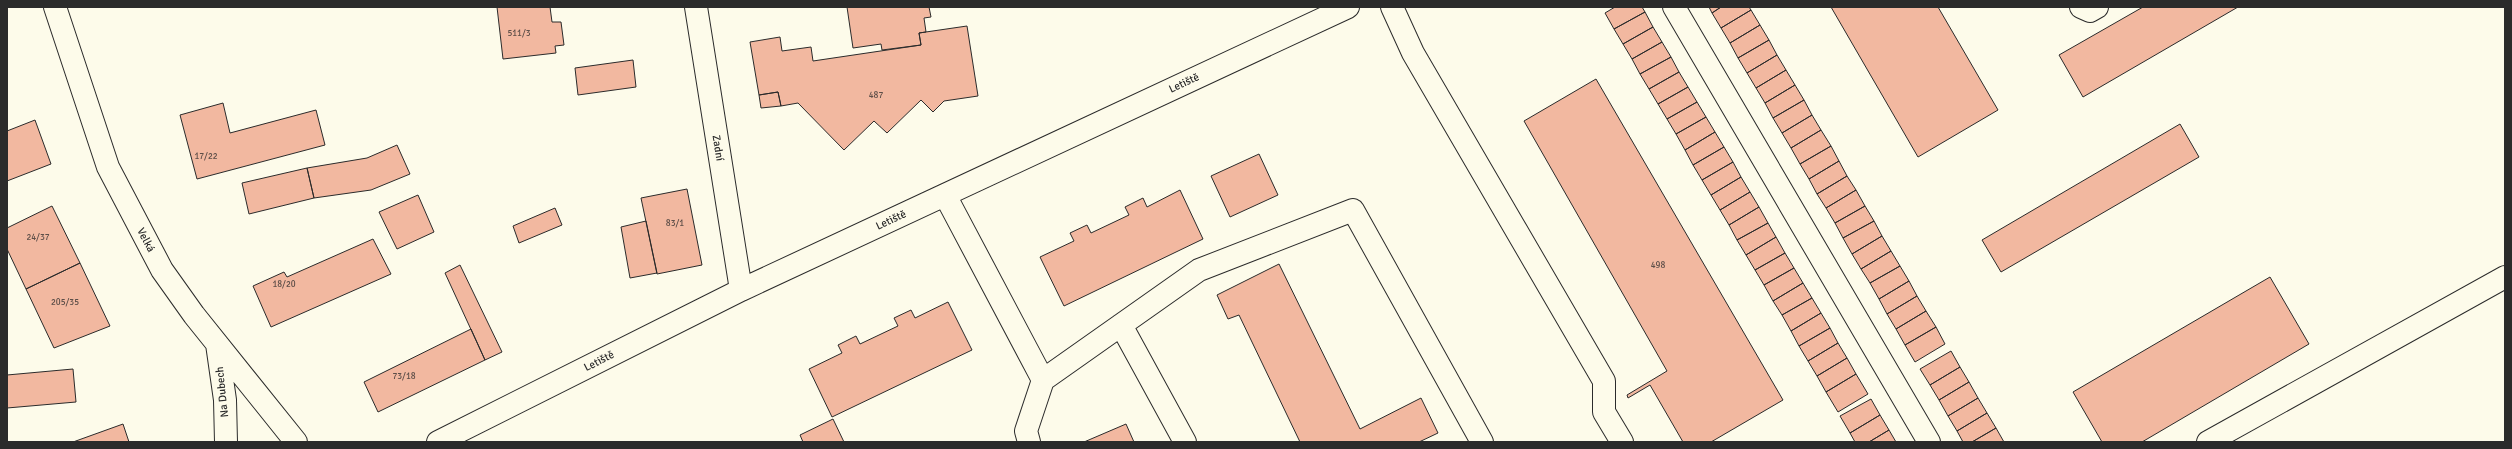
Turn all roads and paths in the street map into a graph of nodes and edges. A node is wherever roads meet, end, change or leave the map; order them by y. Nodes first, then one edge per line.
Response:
1 (55, 7) edge
2 (696, 7) edge
3 (1348, 7) edge
4 (1392, 7) edge
5 (1674, 7) edge
6 (2081, 7) edge
7 (2097, 7) edge
8 (945, 195) junction
9 (2505, 277) edge
10 (741, 290) junction
11 (1121, 324) junction
12 (216, 343) junction
13 (1043, 380) junction
14 (226, 442) edge
15 (296, 442) edge
16 (438, 442) edge
17 (1029, 442) edge
18 (1185, 442) edge
19 (1482, 442) edge
20 (1622, 442) edge
21 (1929, 442) edge
22 (2208, 442) edge

1 - 12 street, Velká
2 - 10 street, Zadní
3 - 8 street, Letiště
4 - 20 street
5 - 21 street
6 - 7 street
8 - 10 street, Letiště
8 - 13 street
9 - 22 street
10 - 16 street, Letiště
11 - 13 street
11 - 18 street
11 - 19 street
12 - 14 street, Na Dubech
12 - 15 street, Velká
13 - 17 street

